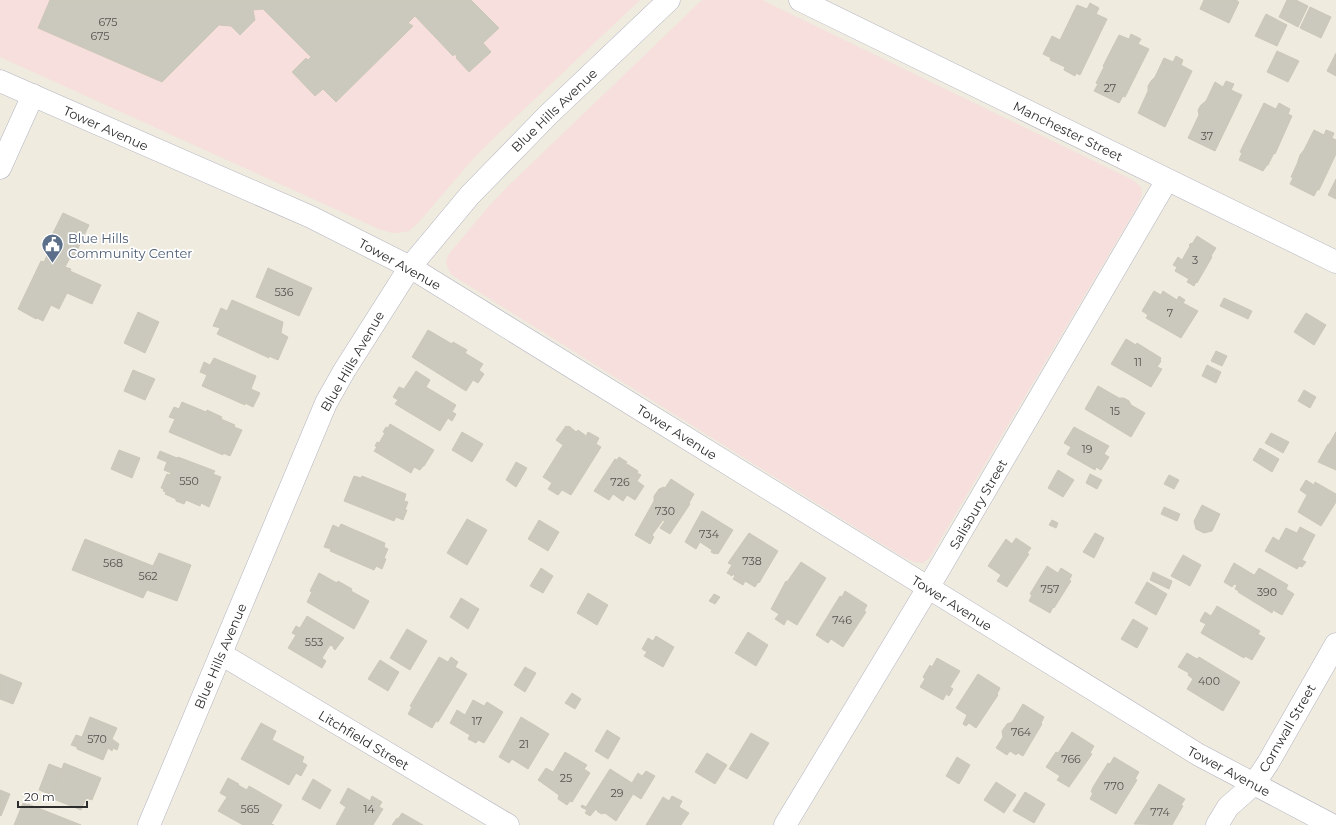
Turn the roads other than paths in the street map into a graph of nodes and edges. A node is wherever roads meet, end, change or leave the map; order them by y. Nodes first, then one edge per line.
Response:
1 (669, 0) edge
2 (800, 0) edge
3 (0, 81) edge
4 (33, 95) junction
5 (0, 168) edge
6 (1168, 180) junction
7 (1336, 262) edge
8 (410, 267) junction
9 (928, 588) junction
10 (1336, 644) edge
11 (221, 654) junction
12 (1254, 784) junction
13 (149, 825) edge
14 (508, 825) edge
15 (785, 825) edge
16 (1217, 825) edge
17 (1332, 825) edge

1 - 8 main road, Blue Hills Avenue
2 - 6 main road, Manchester Street
3 - 4 main road, Tower Avenue
4 - 5 main road
4 - 8 main road, Tower Avenue
6 - 7 main road, Manchester Street
6 - 9 main road, Salisbury Street
8 - 9 main road, Tower Avenue
8 - 11 main road, Blue Hills Avenue
9 - 12 main road, Tower Avenue
9 - 15 main road, Salisbury Street
10 - 12 main road, Cornwall Street
11 - 13 main road, Blue Hills Avenue
11 - 14 main road, Litchfield Street
12 - 16 main road, Cornwall Street
12 - 17 main road, Tower Avenue

